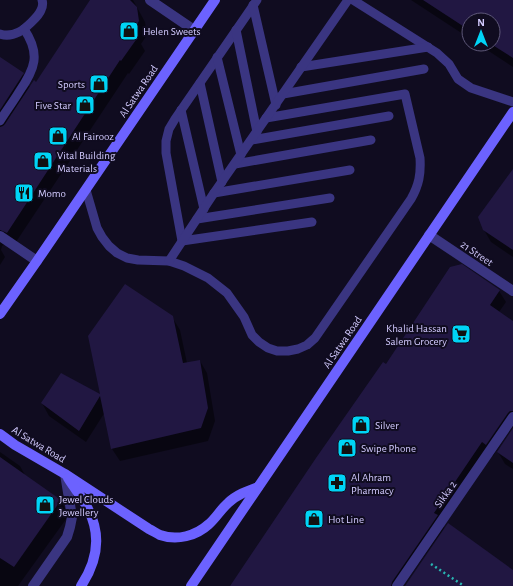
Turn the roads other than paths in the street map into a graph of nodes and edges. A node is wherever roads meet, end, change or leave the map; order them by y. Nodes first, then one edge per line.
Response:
1 (42, 0) edge
2 (150, 0) edge
3 (215, 0) edge
4 (348, 0) edge
5 (353, 0) edge
6 (255, 2) edge
7 (24, 29) junction
8 (194, 30) junction
9 (236, 30) junction
10 (0, 34) edge
11 (428, 48) junction
12 (218, 57) junction
13 (302, 67) junction
14 (424, 69) dead end
15 (200, 83) junction
16 (283, 94) junction
17 (513, 102) edge
18 (276, 105) junction
19 (181, 110) junction
20 (513, 112) edge
21 (389, 116) dead end
22 (266, 118) junction
23 (0, 121) edge
24 (254, 136) junction
25 (371, 140) dead end
26 (241, 156) junction
27 (235, 164) junction
28 (350, 170) dead end
29 (222, 182) junction
30 (86, 190) junction
31 (214, 193) junction
32 (330, 198) dead end
33 (204, 209) junction
34 (197, 219) junction
35 (312, 222) dead end
36 (429, 235) junction
37 (0, 236) edge
38 (182, 241) junction
39 (168, 261) junction
40 (37, 262) junction
41 (513, 291) edge
42 (0, 314) edge
43 (513, 417) edge
44 (0, 434) edge
45 (65, 474) junction
46 (258, 487) junction
47 (33, 586) edge
48 (81, 586) edge
49 (191, 586) edge
50 (397, 586) edge

1 - 7 lane
2 - 8 street
3 - 8 main road, Al Satwa Road
4 - 13 lane
5 - 11 lane
6 - 9 lane
6 - 18 lane
7 - 10 lane
7 - 23 lane
8 - 30 main road, Al Satwa Road
9 - 12 lane
9 - 24 lane
11 - 13 lane
11 - 17 lane
12 - 15 lane
12 - 26 lane
13 - 16 lane
14 - 16 lane
15 - 19 lane
15 - 29 lane
16 - 18 lane
18 - 22 lane
19 - 33 lane
19 - 38 lane
20 - 36 main road, Al Satwa Road
21 - 24 lane
22 - 24 lane
22 - 39 lane
24 - 26 lane
25 - 27 lane
26 - 27 lane
27 - 29 lane
28 - 31 lane
29 - 31 lane
30 - 39 lane
30 - 40 main road, Al Satwa Road
31 - 33 lane
32 - 34 lane
33 - 34 lane
34 - 38 lane
35 - 38 lane
36 - 41 street, 21 Street
36 - 46 main road, Al Satwa Road
37 - 40 street
38 - 39 lane
40 - 42 main road, Al Satwa Road
43 - 50 street, Sikka 2
44 - 45 main road, Al Satwa Road
45 - 46 main road
45 - 47 street, Al Satwa Road
45 - 48 main road, Al Satwa Road
46 - 49 main road, Al Satwa Road

